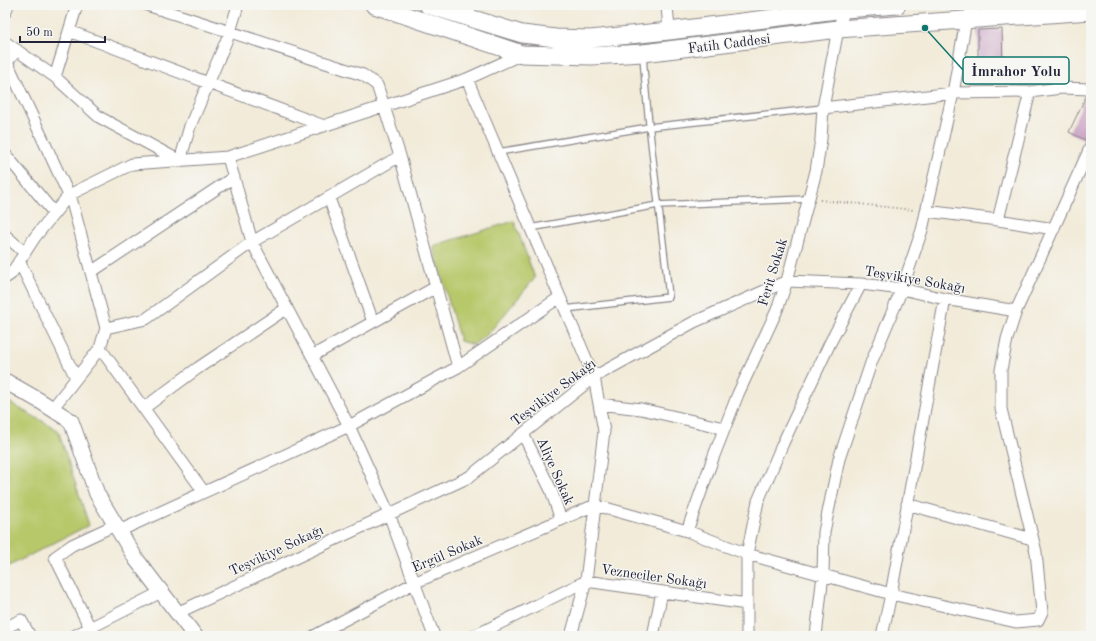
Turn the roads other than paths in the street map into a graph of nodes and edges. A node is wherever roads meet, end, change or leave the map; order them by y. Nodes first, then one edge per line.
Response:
1 (8, 5) edge
2 (77, 5) edge
3 (147, 5) edge
4 (238, 5) edge
5 (374, 5) edge
6 (666, 5) edge
7 (897, 5) edge
8 (976, 5) edge
9 (433, 6) edge
10 (827, 9) edge
11 (845, 9) junction
12 (1091, 11) edge
13 (5, 13) edge
14 (966, 20) junction
15 (750, 22) junction
16 (838, 30) junction
17 (69, 31) junction
18 (668, 31) junction
19 (230, 32) junction
20 (752, 40) junction
21 (5, 42) edge
22 (17, 50) junction
23 (643, 53) junction
24 (522, 54) junction
25 (6, 63) edge
26 (55, 77) junction
27 (467, 80) junction
28 (209, 83) junction
29 (1091, 89) edge
30 (1030, 92) junction
31 (953, 94) junction
32 (384, 106) junction
33 (823, 108) junction
34 (324, 126) junction
35 (649, 127) junction
36 (1091, 146) edge
37 (498, 152) junction
38 (5, 154) edge
39 (400, 156) junction
40 (228, 157) junction
41 (180, 161) junction
42 (234, 177) junction
43 (69, 195) junction
44 (329, 198) junction
45 (808, 199) junction
46 (658, 204) junction
47 (926, 211) junction
48 (54, 213) junction
49 (998, 220) junction
50 (530, 228) junction
51 (1054, 229) junction
52 (5, 235) edge
53 (252, 242) junction
54 (22, 257) junction
55 (91, 272) junction
56 (5, 278) edge
57 (787, 281) junction
58 (861, 284) junction
59 (436, 287) junction
60 (902, 289) junction
61 (560, 297) junction
62 (945, 299) junction
63 (287, 308) junction
64 (565, 309) junction
65 (1016, 311) junction
66 (374, 322) junction
67 (106, 328) junction
68 (100, 348) junction
69 (312, 356) junction
70 (458, 367) junction
71 (594, 377) junction
72 (76, 378) junction
73 (5, 381) edge
74 (599, 404) junction
75 (144, 408) junction
76 (52, 409) junction
77 (349, 426) junction
78 (724, 428) junction
79 (523, 434) junction
80 (204, 492) junction
81 (907, 504) junction
82 (595, 505) junction
83 (389, 514) junction
84 (561, 520) junction
85 (117, 528) junction
86 (687, 531) junction
87 (1032, 539) junction
88 (748, 554) junction
89 (823, 574) junction
90 (586, 582) junction
91 (414, 583) junction
92 (161, 592) junction
93 (662, 592) junction
94 (891, 594) junction
95 (747, 604) junction
96 (177, 613) junction
97 (5, 628) edge
98 (92, 632) edge
99 (30, 636) edge
100 (74, 636) edge
101 (195, 636) edge
102 (314, 636) edge
103 (434, 636) edge
104 (474, 636) edge
105 (571, 636) edge
106 (653, 636) edge
107 (747, 636) edge
108 (816, 636) edge
109 (882, 636) edge

1 - 13 street
2 - 17 street
3 - 19 street
4 - 19 street
5 - 24 main road, Fatih Caddesi
6 - 18 street
7 - 11 main road
8 - 14 street
9 - 18 main road
10 - 11 main road
10 - 15 main road
11 - 16 street, Ferit Sokak
12 - 14 main road, Fatih Caddesi
14 - 16 main road, Fatih Caddesi
14 - 31 street
15 - 18 main road
15 - 20 main road
16 - 20 main road, Fatih Caddesi
16 - 33 street, Ferit Sokak
17 - 26 street
17 - 28 street
19 - 28 street
19 - 32 street
20 - 23 main road, Fatih Caddesi
21 - 22 street
22 - 25 street
22 - 26 street
23 - 24 main road, Fatih Caddesi
23 - 35 lane
24 - 27 street
25 - 43 street
26 - 41 street
27 - 32 street
27 - 37 street
28 - 34 street
28 - 41 street
29 - 30 street
30 - 31 street
30 - 49 street
31 - 33 street
31 - 47 street
32 - 34 street
32 - 39 street
33 - 35 lane
33 - 45 street, Ferit Sokak
34 - 40 street
35 - 37 lane
35 - 46 lane
36 - 51 street
37 - 50 street
38 - 48 street
39 - 44 street
39 - 59 street
40 - 41 street
40 - 42 street
41 - 43 street
42 - 53 street
42 - 55 street
43 - 48 street
43 - 55 street
44 - 53 street
44 - 66 street
45 - 46 lane
45 - 57 street, Ferit Sokak
46 - 50 lane
46 - 64 lane
47 - 49 street
47 - 60 street
48 - 54 street
49 - 51 street
50 - 61 street
51 - 65 street
52 - 54 street
53 - 63 street
53 - 67 street
54 - 56 street
54 - 72 street
55 - 67 street
57 - 58 street, Teşvikiye Sokağı
57 - 71 street, Teşvikiye Sokağı
57 - 78 street, Ferit Sokak
58 - 60 street, Teşvikiye Sokağı
58 - 88 street
59 - 66 street
59 - 70 street
60 - 62 street, Teşvikiye Sokağı
60 - 89 street
61 - 64 street
61 - 70 street
62 - 65 street, Teşvikiye Sokağı
62 - 81 street
63 - 69 street
63 - 75 street
64 - 71 street
65 - 87 street
66 - 69 street
67 - 68 street
68 - 72 street
68 - 75 street
69 - 77 street
70 - 77 street
71 - 74 street
71 - 79 street, Teşvikiye Sokağı
72 - 76 street
73 - 76 street
74 - 78 street
74 - 82 street
75 - 80 street
76 - 85 street
77 - 80 street
77 - 83 street
78 - 86 street, Ferit Sokak
79 - 83 street, Teşvikiye Sokağı
79 - 84 street, Aliye Sokak
80 - 85 street
81 - 87 street
81 - 94 street
82 - 84 street, Ergül Sokak
82 - 86 street
82 - 90 street
83 - 91 street
83 - 96 street, Teşvikiye Sokağı
84 - 91 street, Ergül Sokak
85 - 92 street
85 - 98 street
86 - 88 street
87 - 94 street
88 - 89 street
88 - 95 street
89 - 94 street
89 - 108 street
90 - 93 street, Vezneciler Sokağı
90 - 104 street, Vezneciler Sokağı
90 - 105 street
91 - 102 street, Ergül Sokak
91 - 103 street
92 - 96 street
92 - 98 street
93 - 95 street, Vezneciler Sokağı
93 - 106 street
94 - 109 street
95 - 107 street
96 - 101 street
97 - 99 street
98 - 100 street

